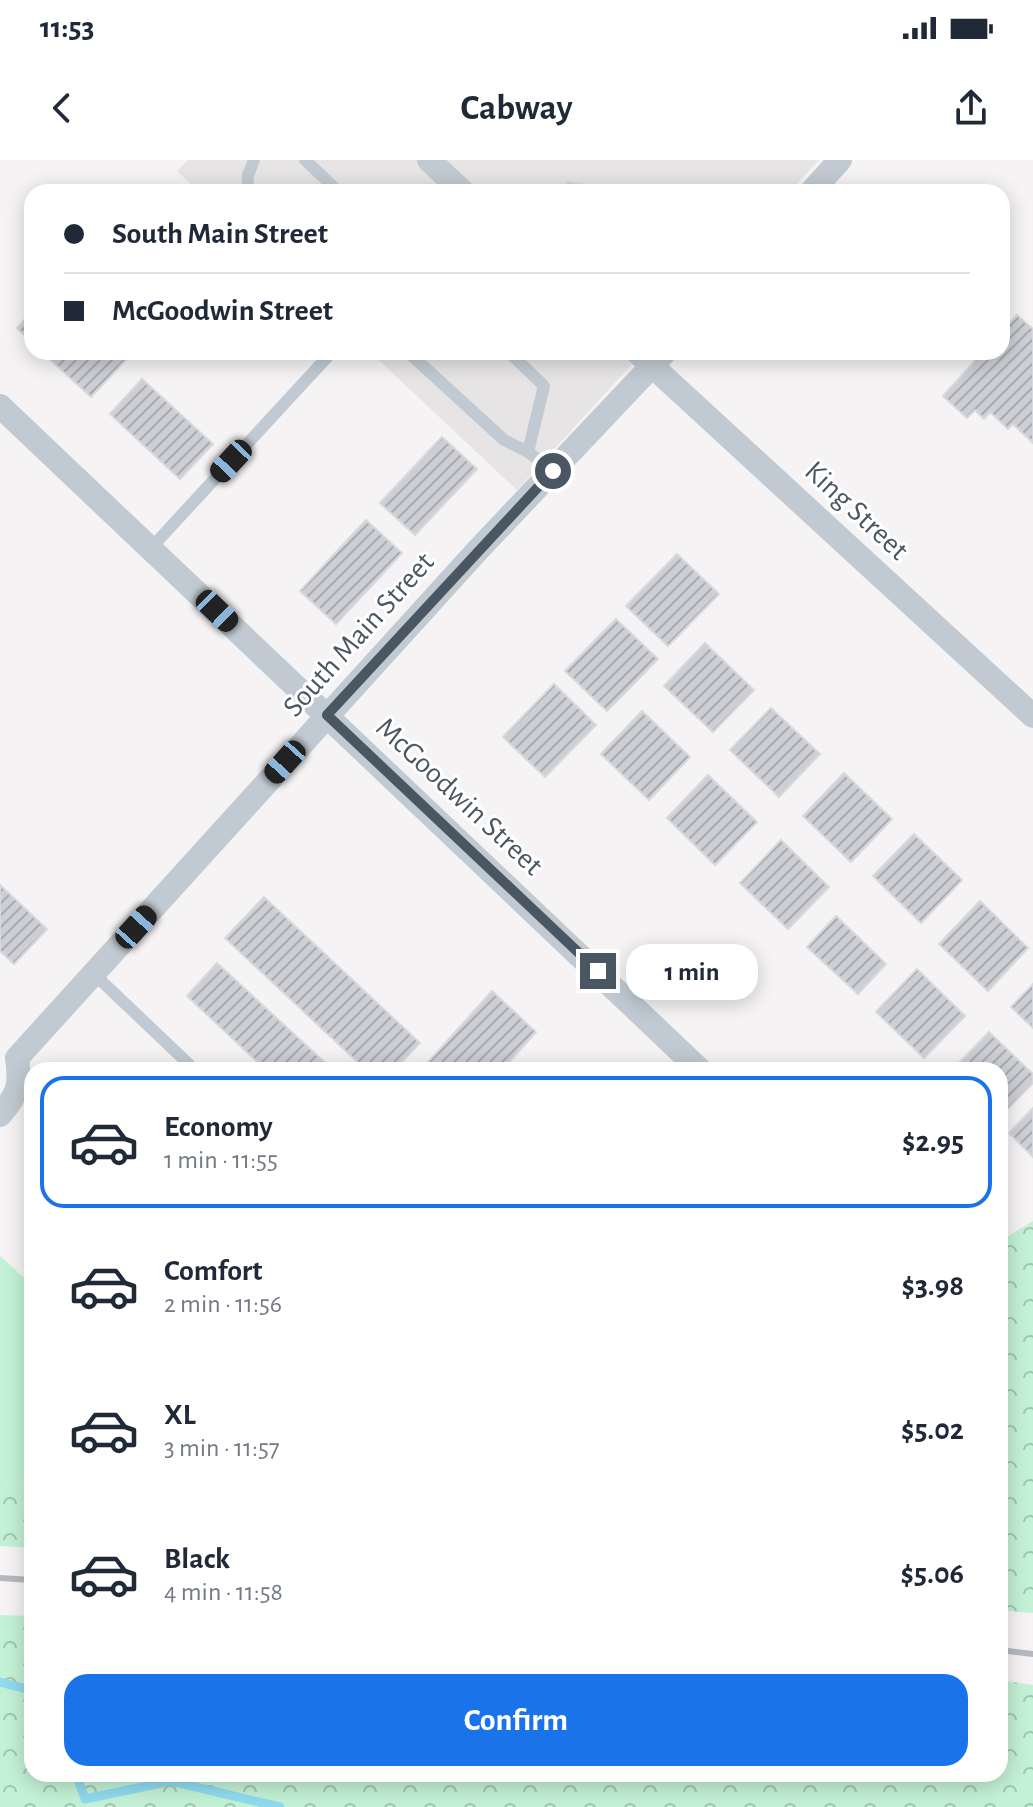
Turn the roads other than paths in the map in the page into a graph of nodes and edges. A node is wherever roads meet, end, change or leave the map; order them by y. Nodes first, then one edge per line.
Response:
1 (254, 160) edge
2 (305, 160) edge
3 (429, 160) edge
4 (840, 160) edge
5 (247, 184) edge
6 (330, 184) edge
7 (454, 184) edge
8 (818, 184) edge
9 (325, 360) edge
10 (417, 360) edge
11 (517, 360) edge
12 (648, 360) edge
13 (655, 360) edge
14 (0, 406) edge
15 (528, 452) junction
16 (553, 471) junction
17 (151, 548) junction
18 (327, 715) junction
19 (1033, 716) edge
20 (94, 974) junction
21 (9, 1051) edge
22 (187, 1062) edge
23 (692, 1062) edge
24 (0, 1115) edge

1 - 5 lane
2 - 6 lane
3 - 7 street
4 - 8 street
9 - 17 lane
10 - 15 lane
11 - 15 lane
12 - 16 street, South Main Street
13 - 19 street, King Street
14 - 17 street, McGoodwin Street
15 - 16 lane
16 - 18 street, South Main Street
17 - 18 street, McGoodwin Street
18 - 20 street, South Main Street
18 - 23 street, McGoodwin Street
20 - 21 street, South Main Street
20 - 22 lane
21 - 24 street, South Main Street

